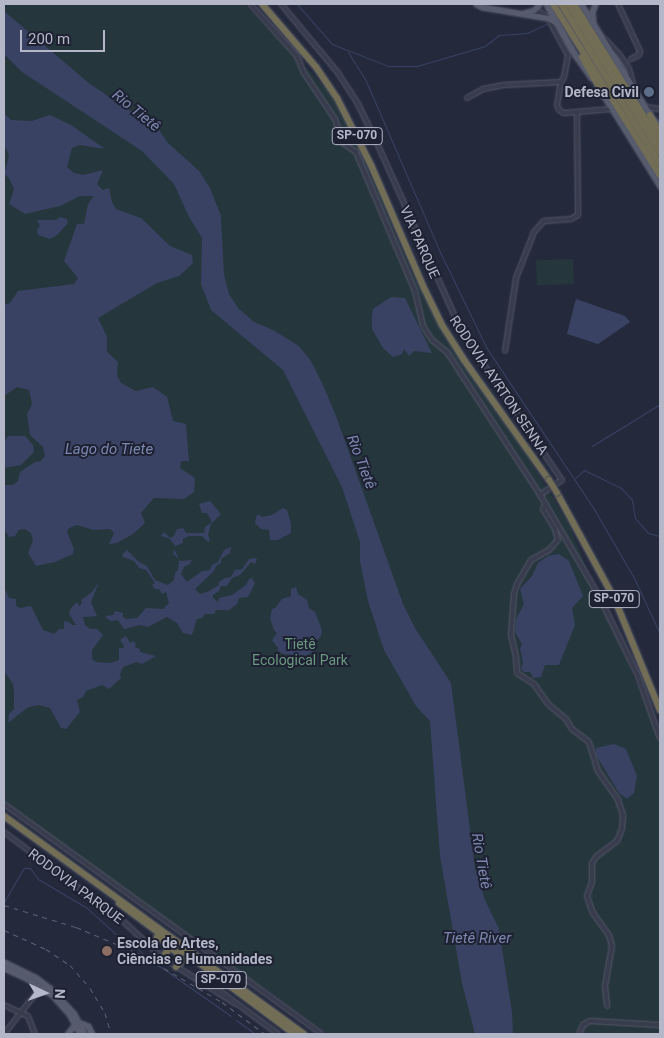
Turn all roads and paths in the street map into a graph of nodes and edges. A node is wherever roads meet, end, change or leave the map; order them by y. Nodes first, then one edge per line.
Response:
1 (250, 4) edge
2 (262, 4) edge
3 (281, 4) edge
4 (476, 4) edge
5 (539, 4) edge
6 (546, 4) edge
7 (553, 4) edge
8 (559, 4) edge
9 (568, 4) edge
10 (574, 4) edge
11 (581, 4) edge
12 (595, 4) edge
13 (618, 4) edge
14 (532, 14) junction
15 (548, 18) junction
16 (562, 20) junction
17 (594, 25) junction
18 (555, 29) junction
19 (561, 30) junction
20 (600, 35) junction
21 (578, 44) junction
22 (620, 55) junction
23 (631, 59) junction
24 (629, 70) junction
25 (560, 82) junction
26 (635, 90) junction
27 (467, 98) dead end
28 (605, 98) junction
29 (645, 106) junction
30 (601, 108) junction
31 (612, 109) junction
32 (660, 109) edge
33 (576, 112) junction
34 (650, 116) junction
35 (660, 127) edge
36 (660, 133) edge
37 (660, 142) edge
38 (660, 153) edge
39 (660, 164) edge
40 (660, 175) edge
41 (660, 186) edge
42 (505, 351) dead end
43 (540, 495) junction
44 (546, 504) junction
45 (660, 710) edge
46 (660, 738) edge
47 (4, 804) edge
48 (4, 816) edge
49 (4, 832) edge
50 (91, 879) junction
51 (147, 926) junction
52 (166, 946) junction
53 (163, 958) junction
54 (187, 960) junction
55 (4, 962) edge
56 (176, 967) junction
57 (4, 968) edge
58 (42, 985) junction
59 (237, 993) junction
60 (4, 1004) edge
61 (607, 1006) dead end
62 (22, 1011) junction
63 (660, 1025) edge
64 (75, 1026) junction
65 (4, 1034) edge
66 (35, 1034) edge
67 (66, 1034) edge
68 (80, 1034) edge
69 (84, 1034) edge
70 (92, 1034) edge
71 (278, 1034) edge
72 (294, 1034) edge
73 (304, 1034) edge
74 (322, 1034) edge
75 (579, 1034) edge

1 - 43 street
2 - 45 highway, RODOVIA AYRTON SENNA / SP-070, bridge
3 - 43 street, VIA PARQUE
4 - 14 main road
5 - 14 main road
6 - 19 main road
7 - 16 highway
8 - 21 highway
8 - 39 highway
9 - 38 highway
10 - 37 highway
11 - 17 main road
12 - 17 main road
13 - 23 street
14 - 15 main road
14 - 18 street
15 - 18 street
15 - 19 main road
16 - 21 highway
16 - 28 highway
17 - 20 main road
18 - 25 street
19 - 28 main road
20 - 22 street
20 - 26 main road
21 - 40 highway
22 - 23 street
22 - 24 street
23 - 24 street
24 - 26 street
25 - 27 street
25 - 33 street
26 - 29 main road
28 - 30 street
28 - 31 main road
29 - 32 street
29 - 34 main road
30 - 31 street
30 - 33 street
31 - 41 main road
33 - 42 street
34 - 35 main road
34 - 36 highway
43 - 44 street
44 - 46 street
44 - 61 street
47 - 74 street
48 - 50 highway, SP-070
49 - 53 street, RODOVIA PARQUE
50 - 51 highway, SP-070
50 - 73 highway, SP-070
51 - 52 highway
51 - 59 highway, SP-070
52 - 53 highway
52 - 54 highway
53 - 56 street, RODOVIA PARQUE
54 - 56 highway
54 - 59 highway
55 - 58 main road
56 - 71 street, RODOVIA PARQUE
57 - 58 main road
58 - 62 street
58 - 64 main road
59 - 72 highway, SP-070
60 - 62 street
62 - 65 street
62 - 66 street
63 - 75 street
64 - 67 main road
64 - 68 main road
64 - 69 main road
64 - 70 main road

